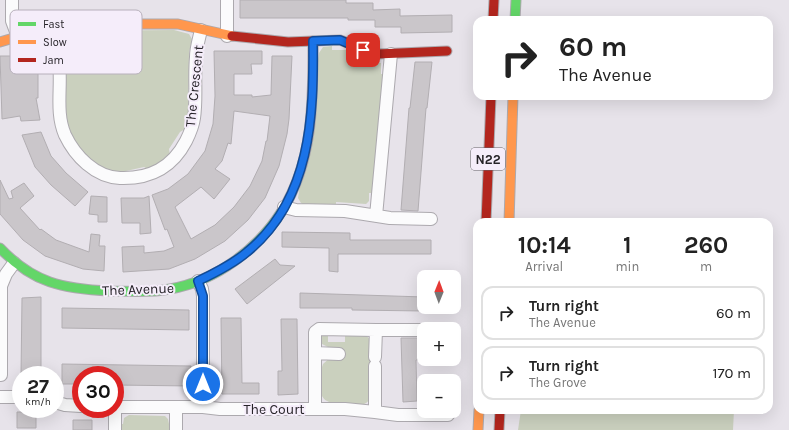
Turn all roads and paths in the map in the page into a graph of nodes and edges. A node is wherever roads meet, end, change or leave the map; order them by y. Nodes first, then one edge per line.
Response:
1 (227, 0) edge
2 (494, 0) edge
3 (516, 0) edge
4 (493, 16) edge
5 (516, 16) edge
6 (142, 24) edge
7 (201, 30) junction
8 (227, 36) junction
9 (10, 40) edge
10 (313, 41) junction
11 (0, 42) edge
12 (447, 51) dead end
13 (391, 54) junction
14 (59, 74) edge
15 (491, 100) edge
16 (513, 100) edge
17 (284, 207) junction
18 (376, 216) junction
19 (486, 218) edge
20 (509, 218) edge
21 (431, 219) dead end
22 (0, 248) edge
23 (14, 263) junction
24 (198, 281) junction
25 (376, 330) junction
26 (417, 330) edge
27 (314, 354) junction
28 (339, 354) dead end
29 (0, 357) edge
30 (1, 375) edge
31 (0, 397) edge
32 (12, 397) edge
33 (176, 407) junction
34 (203, 407) junction
35 (124, 408) edge
36 (315, 409) junction
37 (375, 412) junction
38 (479, 414) edge
39 (500, 414) edge
40 (417, 415) edge
41 (115, 418) edge
42 (115, 430) edge
43 (176, 430) edge
44 (478, 430) edge
45 (499, 430) edge

1 - 8 street
2 - 4 main road
3 - 5 main road
6 - 7 main road, The Crescent
7 - 8 main road, The Crescent
7 - 14 street, The Crescent
8 - 10 main road, The Crescent
9 - 11 main road, The Crescent
10 - 13 main road, The Crescent
10 - 17 main road, The Avenue
12 - 13 main road, The Crescent
13 - 18 street
15 - 19 main road, N22
16 - 20 main road, N22
17 - 18 street
17 - 24 main road, The Avenue
18 - 21 street
22 - 23 main road, The Avenue
23 - 24 main road, The Avenue
23 - 29 street
24 - 34 street
25 - 26 street
25 - 27 street
25 - 37 street
27 - 28 street
27 - 36 street
29 - 30 street
31 - 32 street
33 - 34 street, The Court
33 - 35 street, The Court
33 - 43 street
34 - 36 street, The Court
36 - 37 street, The Court
37 - 40 street, The Court
38 - 44 main road
39 - 45 main road
41 - 42 street

